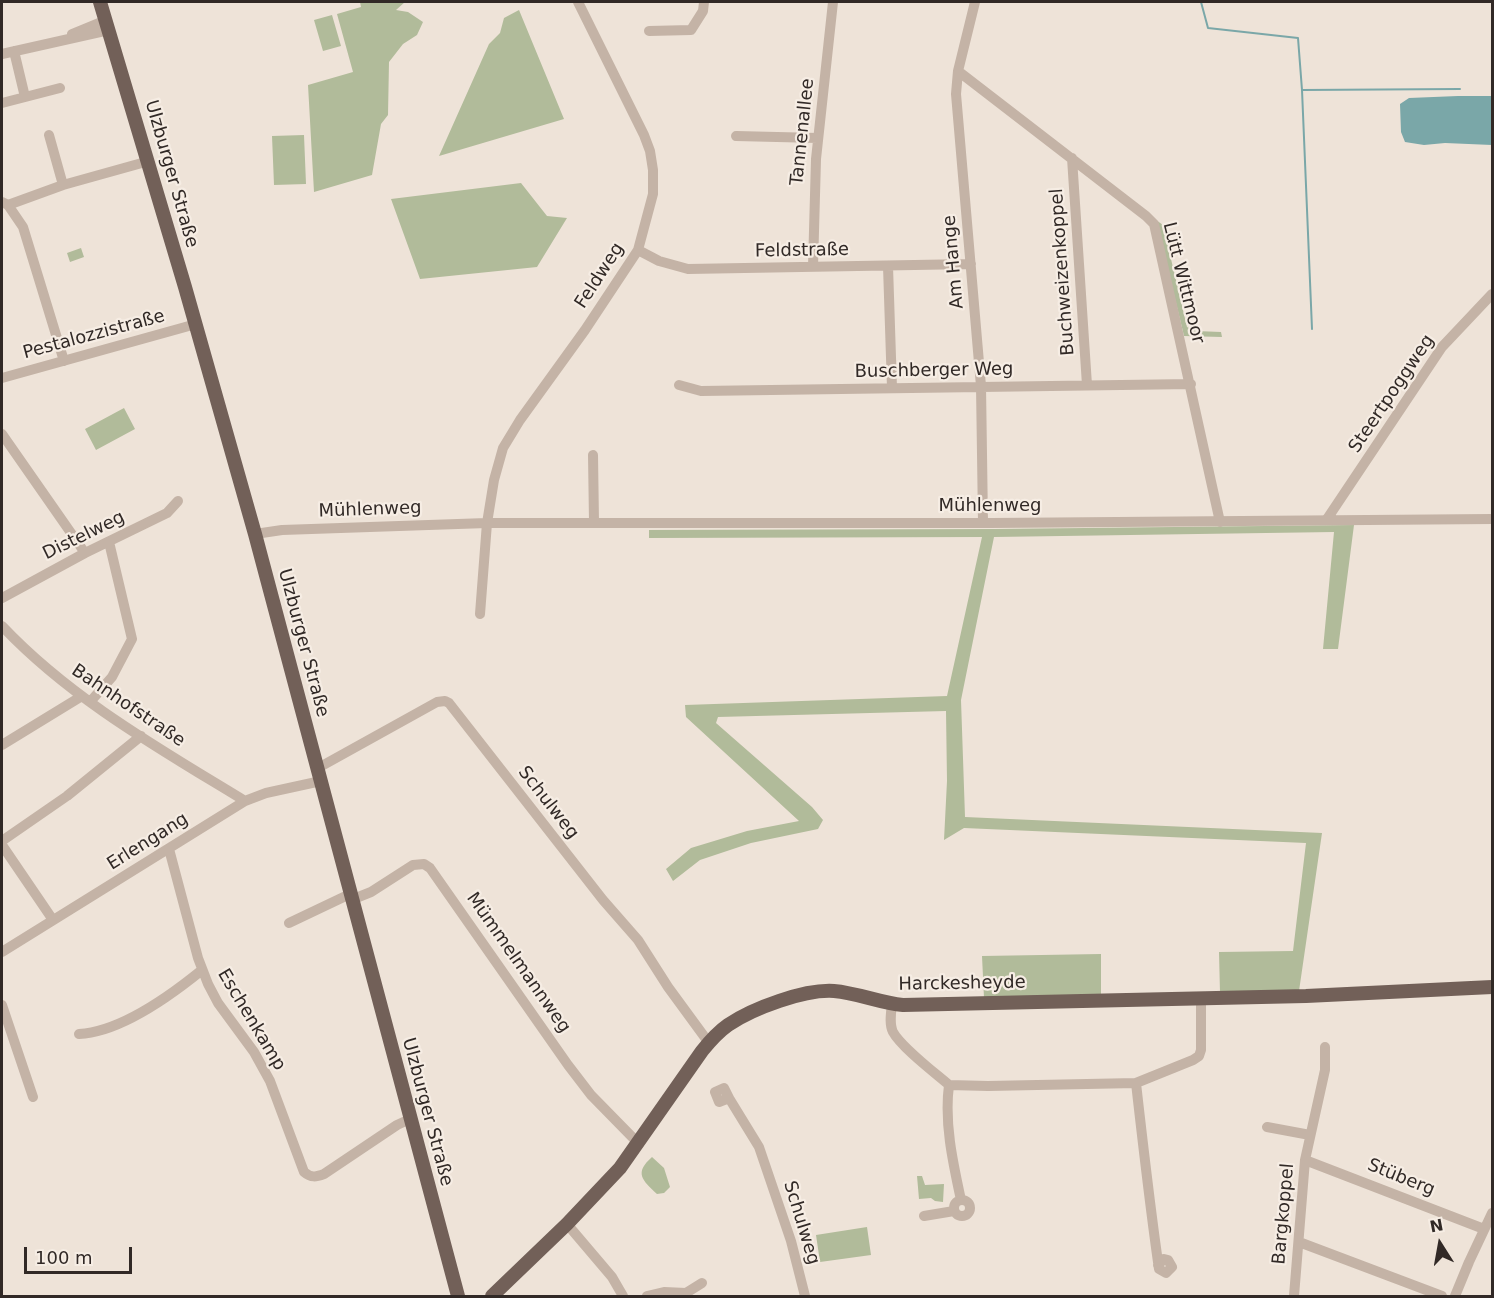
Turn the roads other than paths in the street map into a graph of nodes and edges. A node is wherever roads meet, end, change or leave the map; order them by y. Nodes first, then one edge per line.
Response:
1 (100, 2) edge
2 (578, 2) edge
3 (704, 2) edge
4 (833, 2) edge
5 (975, 2) edge
6 (107, 25) junction
7 (648, 31) dead end
8 (14, 51) junction
9 (2, 54) edge
10 (958, 72) junction
11 (60, 88) dead end
12 (25, 97) junction
13 (2, 103) edge
14 (49, 135) dead end
15 (735, 136) dead end
16 (818, 138) junction
17 (1071, 158) junction
18 (149, 161) junction
19 (63, 185) junction
20 (5, 203) edge
21 (638, 250) junction
22 (971, 264) junction
23 (888, 266) junction
24 (813, 267) junction
25 (1492, 294) edge
26 (196, 324) junction
27 (64, 361) junction
28 (2, 378) edge
29 (1087, 384) junction
30 (1191, 384) junction
31 (679, 385) dead end
32 (981, 386) junction
33 (892, 388) junction
34 (2, 434) edge
35 (593, 454) dead end
36 (178, 501) dead end
37 (1327, 519) junction
38 (1492, 519) edge
39 (594, 522) junction
40 (983, 522) junction
41 (1220, 522) junction
42 (487, 523) junction
43 (255, 534) junction
44 (109, 542) junction
45 (85, 553) junction
46 (2, 598) edge
47 (480, 614) dead end
48 (2, 626) edge
49 (86, 699) junction
50 (141, 736) junction
51 (2, 745) edge
52 (319, 774) junction
53 (245, 801) junction
54 (2, 843) edge
55 (169, 849) junction
56 (351, 897) junction
57 (53, 920) junction
58 (289, 923) dead end
59 (2, 952) edge
60 (202, 970) junction
61 (1492, 987) edge
62 (1201, 998) junction
63 (892, 1004) junction
64 (2, 1005) edge
65 (79, 1034) dead end
66 (709, 1042) junction
67 (1325, 1047) dead end
68 (1136, 1083) junction
69 (949, 1085) junction
70 (33, 1097) dead end
71 (729, 1098) dead end
72 (410, 1119) junction
73 (1267, 1127) dead end
74 (1310, 1135) junction
75 (639, 1144) junction
76 (1305, 1160) junction
77 (1492, 1213) edge
78 (924, 1216) dead end
79 (567, 1224) junction
80 (1484, 1229) junction
81 (1299, 1242) junction
82 (1158, 1265) dead end
83 (702, 1283) dead end
84 (458, 1296) edge
85 (492, 1296) edge
86 (623, 1296) edge
87 (647, 1296) edge
88 (804, 1296) edge
89 (1294, 1296) edge
90 (1442, 1296) edge
91 (1455, 1296) edge

1 - 6 main road, Ulzburger Straße
2 - 21 street, Feldweg
3 - 7 street
4 - 16 street, Tannenallee
5 - 10 street, Am Hange
6 - 8 street
6 - 18 main road, Ulzburger Straße
8 - 9 street
8 - 12 street
10 - 17 street, Lütt Wittmoor
10 - 22 street, Am Hange
11 - 12 street
12 - 13 street
14 - 19 street
15 - 16 street
16 - 24 street, Tannenallee
17 - 29 street, Buchweizenkoppel
17 - 30 street, Lütt Wittmoor
18 - 19 street
18 - 26 main road, Ulzburger Straße
19 - 20 street
20 - 27 street
21 - 24 street, Feldstraße
21 - 42 street, Feldweg
22 - 23 street, Feldstraße
22 - 32 street, Am Hange
23 - 24 street, Feldstraße
23 - 33 street
25 - 37 street, Steertpoggweg
26 - 27 street, Pestalozzistraße
26 - 43 main road, Ulzburger Straße
27 - 28 street, Pestalozzistraße
29 - 30 street, Buschberger Weg
29 - 32 street, Buschberger Weg
30 - 41 street, Lütt Wittmoor
31 - 33 street, Buschberger Weg
32 - 33 street, Buschberger Weg
32 - 40 street, Am Hange
34 - 45 street
35 - 39 street
36 - 44 street, Distelweg
37 - 38 street, Mühlenweg
37 - 41 street, Mühlenweg
39 - 40 street, Mühlenweg
39 - 42 street, Mühlenweg
40 - 41 street, Mühlenweg
42 - 43 street, Mühlenweg
42 - 47 street
43 - 52 main road, Ulzburger Straße
44 - 45 street, Distelweg
44 - 49 street
45 - 46 street, Distelweg
48 - 49 street, Bahnhofstraße
49 - 50 street, Bahnhofstraße
49 - 51 street
50 - 53 street, Bahnhofstraße
50 - 54 street
52 - 53 street, Erlengang
52 - 56 main road, Ulzburger Straße
52 - 66 street, Schulweg
53 - 55 street, Erlengang
54 - 57 street
55 - 57 street, Erlengang
55 - 60 street
56 - 58 street, Mümmelmannweg
56 - 72 main road, Ulzburger Straße
56 - 75 street, Mümmelmannweg
57 - 59 street, Erlengang
60 - 65 street
60 - 72 street, Eschenkamp
61 - 62 main road, Harckesheyde
62 - 63 main road, Harckesheyde
62 - 68 street
63 - 66 main road, Harckesheyde
63 - 69 street
64 - 70 street
66 - 75 main road, Harckesheyde
67 - 74 street, Bargkoppel
68 - 69 street
68 - 82 street
69 - 78 street
71 - 88 street, Schulweg
72 - 84 main road, Ulzburger Straße
73 - 74 street
74 - 76 street, Bargkoppel
75 - 79 main road, Harckesheyde
76 - 80 street, Stüberg
76 - 81 street, Bargkoppel
77 - 80 street
79 - 85 main road, Harckesheyde
79 - 86 street
80 - 91 street
81 - 89 street, Bargkoppel
81 - 90 street
83 - 87 street

